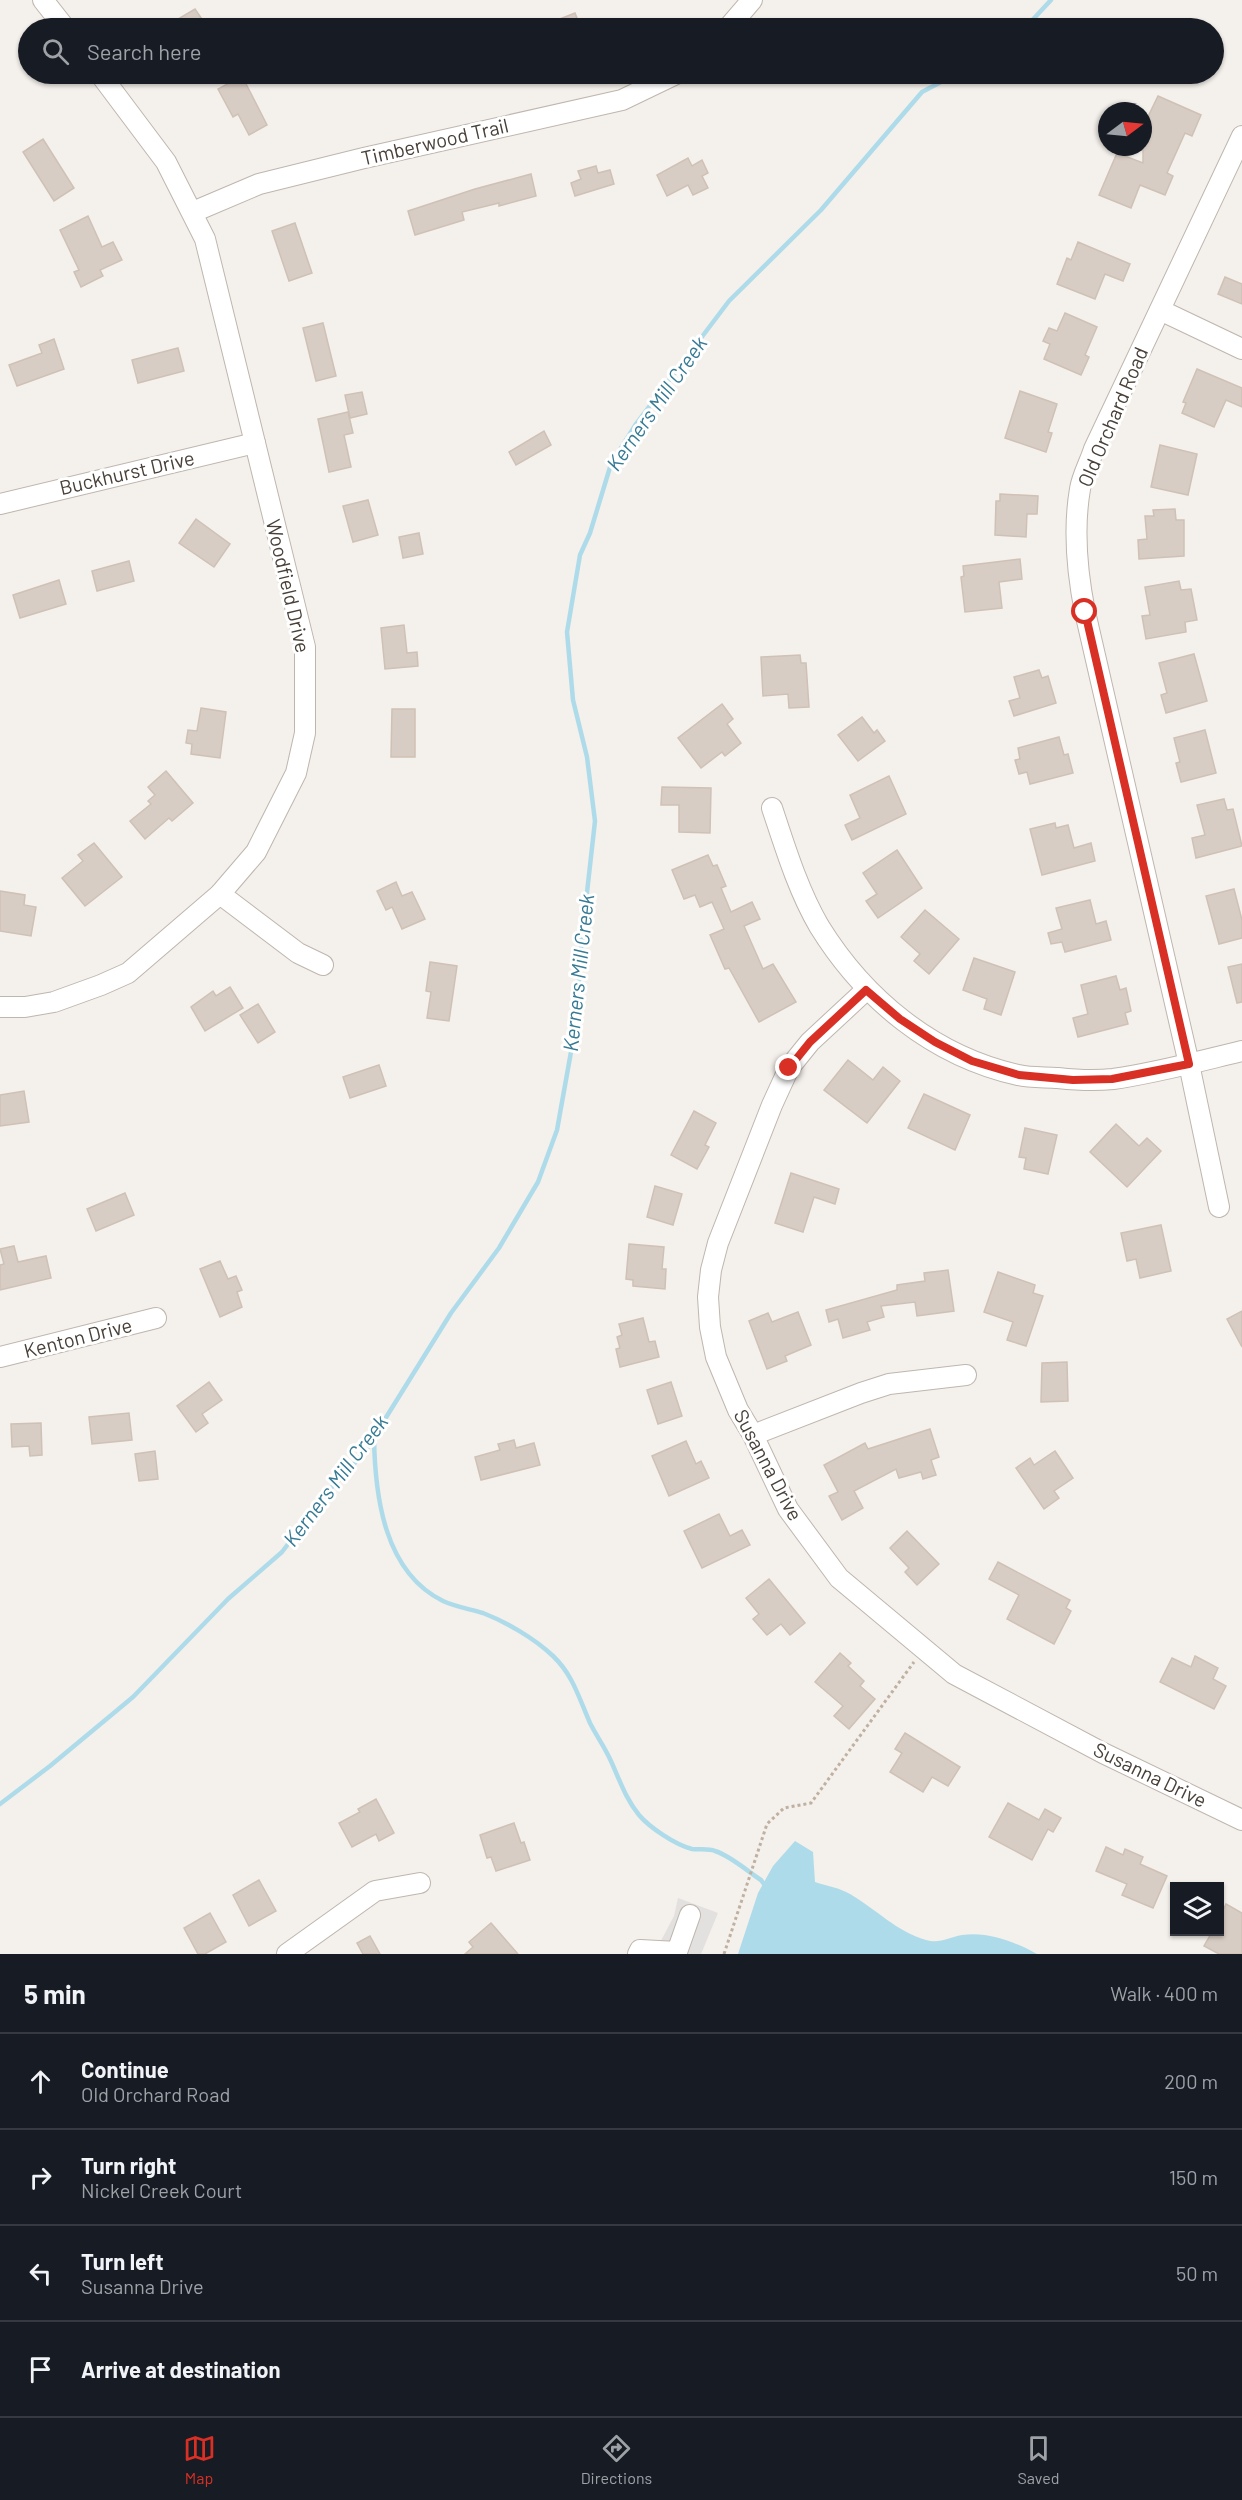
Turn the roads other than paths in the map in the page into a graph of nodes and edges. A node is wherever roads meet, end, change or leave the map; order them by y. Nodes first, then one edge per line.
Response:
1 (43, 0) edge
2 (752, 0) edge
3 (57, 18) edge
4 (737, 18) edge
5 (108, 84) edge
6 (654, 84) edge
7 (1242, 136) edge
8 (193, 212) junction
9 (1160, 310) junction
10 (1242, 349) edge
11 (255, 443) junction
12 (0, 504) edge
13 (772, 808) dead end
14 (220, 894) junction
15 (323, 965) dead end
16 (866, 990) junction
17 (0, 1007) edge
18 (1242, 1051) edge
19 (1189, 1064) junction
20 (1219, 1207) dead end
21 (156, 1318) dead end
22 (0, 1357) edge
23 (966, 1375) dead end
24 (753, 1435) junction
25 (1242, 1820) edge
26 (420, 1883) dead end
27 (690, 1916) dead end
28 (639, 1952) edge
29 (287, 1954) edge

1 - 3 street
2 - 4 street
5 - 8 street, Woodfield Drive
6 - 8 street, Timberwood Trail
7 - 9 street, Old Orchard Road
8 - 11 street, Woodfield Drive
9 - 10 street
9 - 19 street, Old Orchard Road
11 - 12 street, Buckhurst Drive
11 - 14 street, Woodfield Drive
13 - 16 street
14 - 15 street
14 - 17 street, Woodfield Drive
16 - 19 street
16 - 24 street, Susanna Drive
18 - 19 street
19 - 20 street, Old Orchard Road
21 - 22 street, Kenton Drive
23 - 24 street
24 - 25 street, Susanna Drive
26 - 29 street
27 - 28 street

